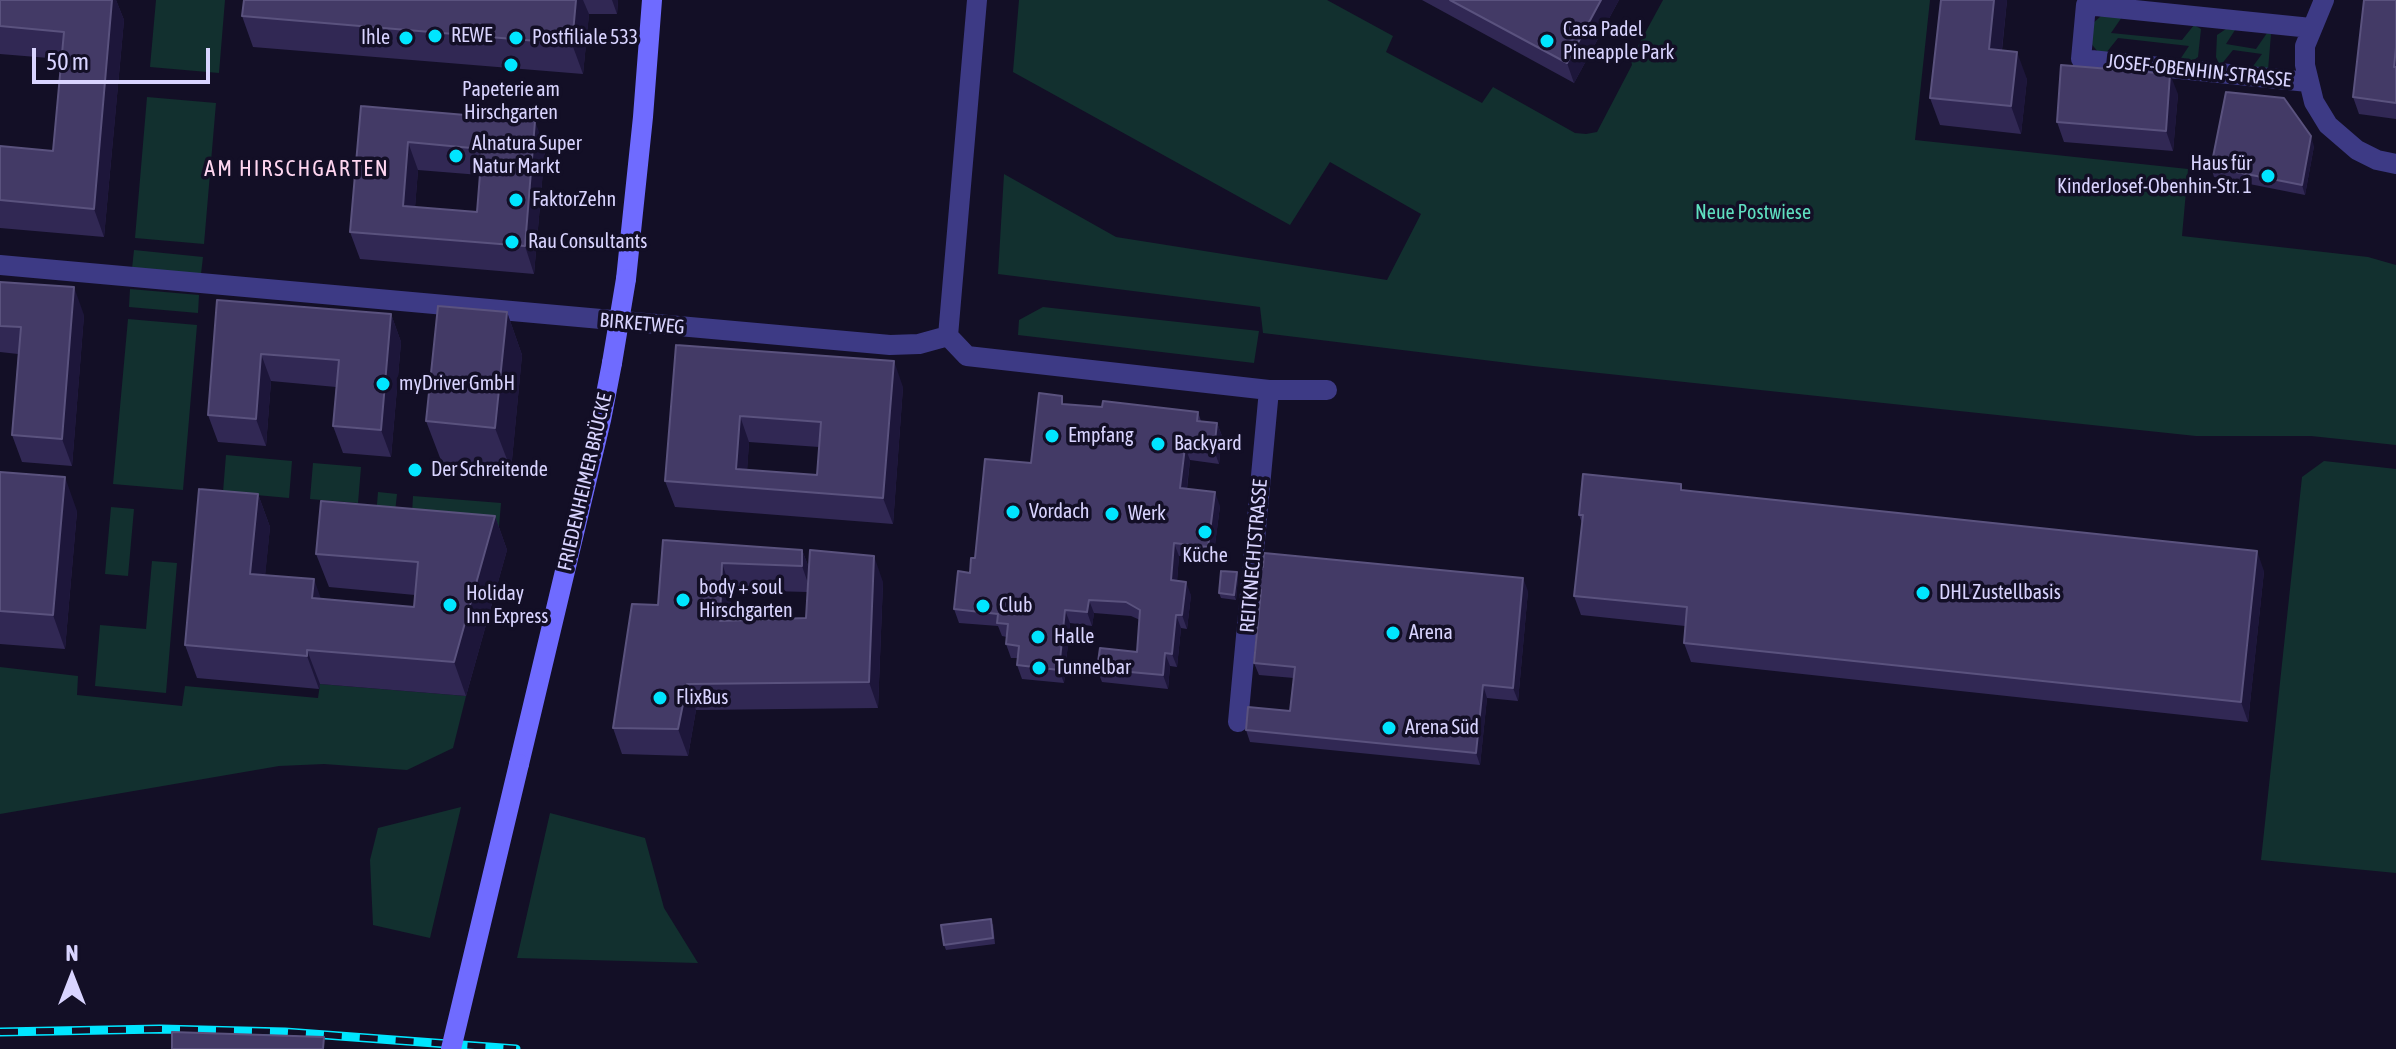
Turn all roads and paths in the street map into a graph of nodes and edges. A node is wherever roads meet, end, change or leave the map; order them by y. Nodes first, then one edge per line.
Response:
1 (652, 0) edge
2 (977, 0) edge
3 (2324, 0) edge
4 (2311, 28) junction
5 (2308, 82) junction
6 (2394, 164) edge
7 (0, 265) edge
8 (948, 336) junction
9 (1269, 390) junction
10 (1327, 390) dead end
11 (1238, 722) dead end
12 (451, 1049) edge

1 - 12 main road, FRIEDENHEIMER BRÜCKE, bridge
2 - 8 street
3 - 4 street
4 - 5 street
4 - 5 street, JOSEF-OBENHIN-STRASSE
5 - 6 street
7 - 8 street, BIRKETWEG
8 - 9 street
9 - 10 street
9 - 11 street, REITKNECHTSTRASSE

